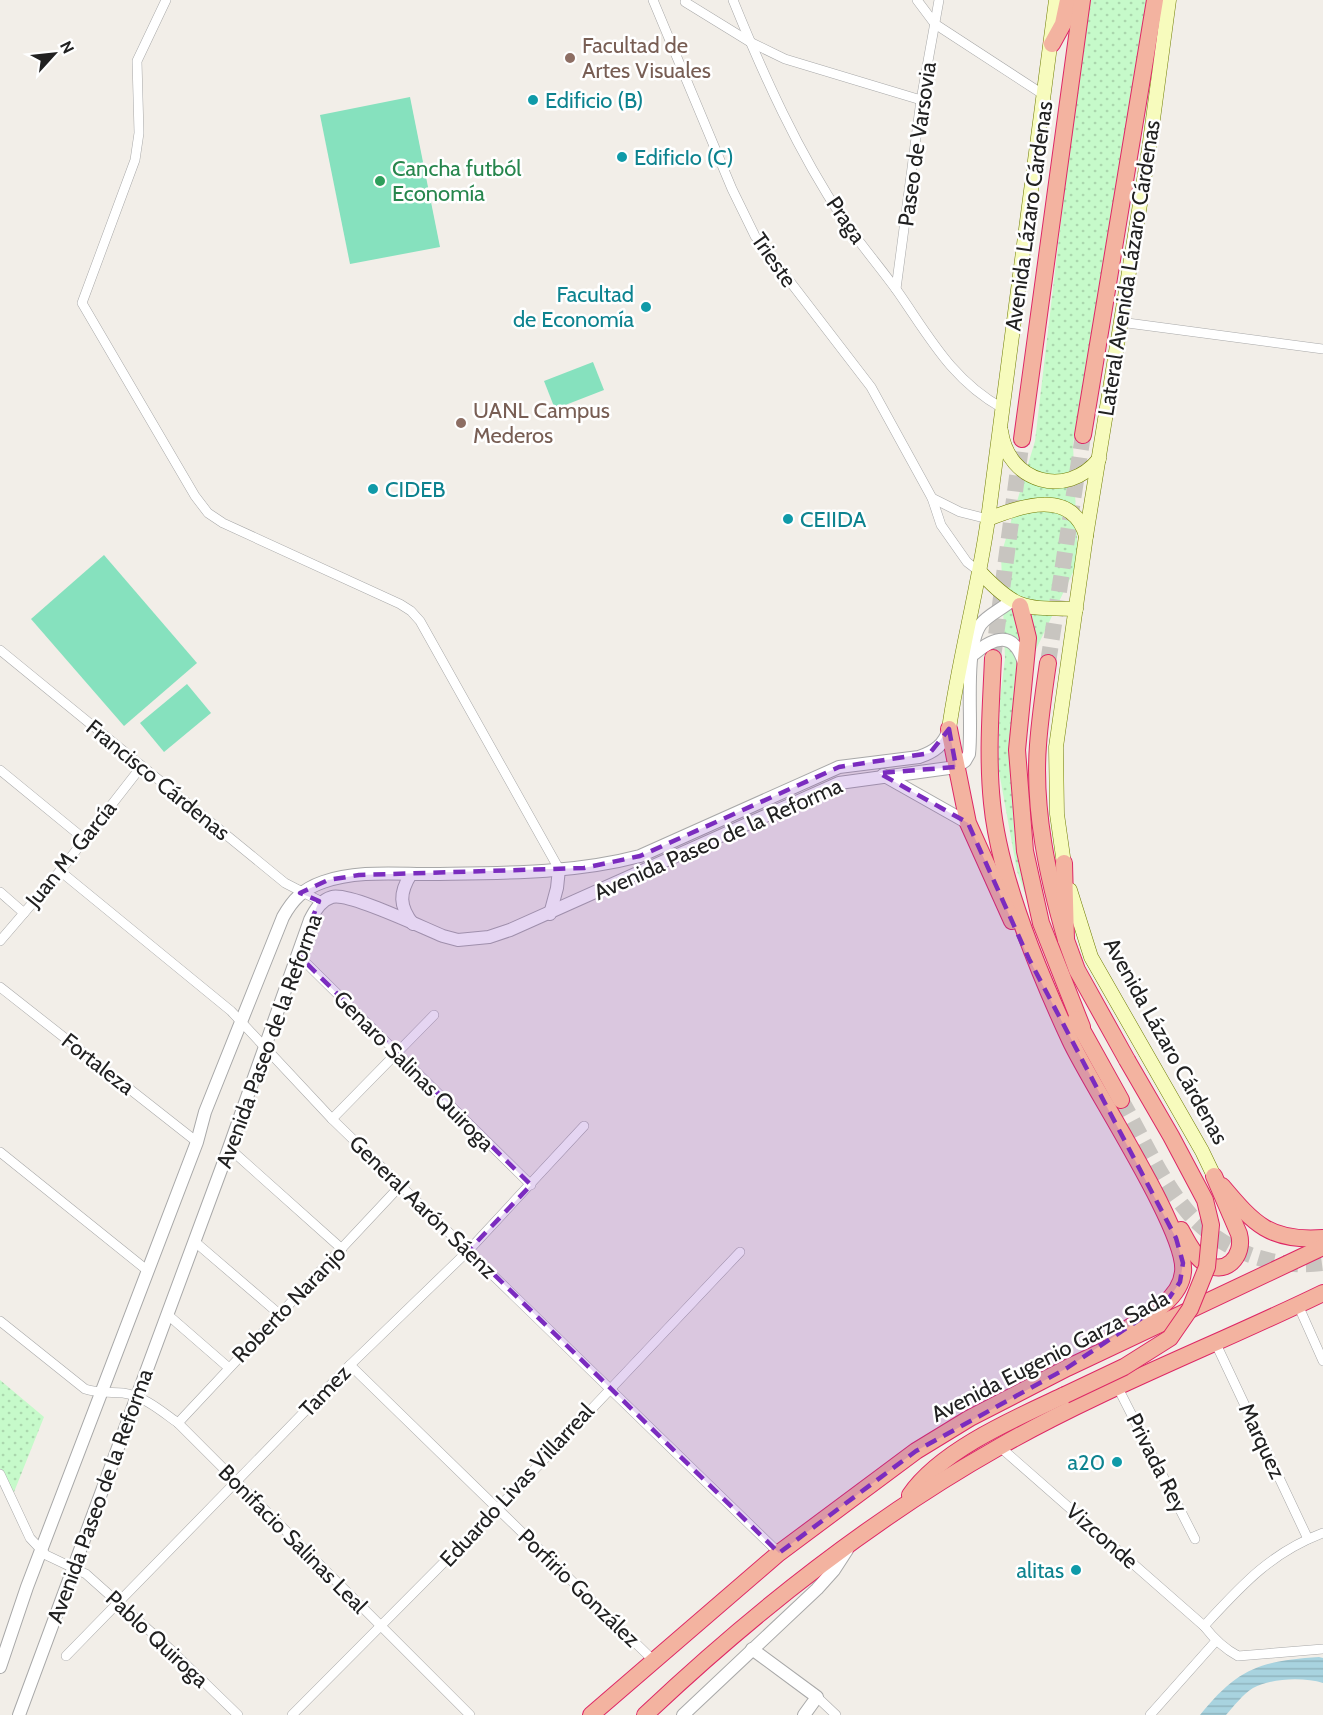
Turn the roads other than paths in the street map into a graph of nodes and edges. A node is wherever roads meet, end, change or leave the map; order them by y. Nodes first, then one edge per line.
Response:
1 (166, 0) edge
2 (653, 0) edge
3 (733, 0) edge
4 (917, 0) edge
5 (939, 0) edge
6 (1056, 0) edge
7 (1068, 0) edge
8 (1082, 0) edge
9 (1155, 0) edge
10 (1169, 0) edge
11 (685, 2) dead end
12 (935, 24) junction
13 (750, 42) junction
14 (1052, 44) junction
15 (1044, 95) junction
16 (921, 100) junction
17 (896, 289) junction
18 (1120, 322) junction
19 (1323, 349) edge
20 (1002, 408) junction
21 (1000, 423) junction
22 (1083, 435) tunnel mouth
23 (1022, 439) tunnel mouth
24 (1099, 459) junction
25 (932, 498) junction
26 (988, 519) junction
27 (1086, 536) junction
28 (980, 572) junction
29 (1016, 604) junction
30 (1077, 609) junction
31 (0, 650) edge
32 (974, 654) junction
33 (993, 658) tunnel mouth
34 (1048, 663) tunnel mouth
35 (1024, 666) junction
36 (948, 734) junction
37 (141, 767) junction
38 (956, 767) junction
39 (0, 770) edge
40 (883, 776) junction
41 (968, 823) junction
42 (83, 838) junction
43 (1064, 863) junction
44 (559, 868) junction
45 (60, 871) junction
46 (411, 874) junction
47 (0, 892) edge
48 (300, 893) junction
49 (322, 902) junction
50 (24, 913) junction
51 (550, 914) junction
52 (412, 924) junction
53 (1066, 940) junction
54 (0, 941) edge
55 (298, 955) junction
56 (1040, 967) junction
57 (0, 987) edge
58 (1053, 1000) junction
59 (434, 1015) dead end
60 (241, 1020) junction
61 (1082, 1027) junction
62 (265, 1048) junction
63 (397, 1055) junction
64 (1120, 1100) tunnel mouth
65 (332, 1119) junction
66 (584, 1126) dead end
67 (197, 1142) junction
68 (229, 1148) junction
69 (0, 1152) edge
70 (1214, 1176) junction
71 (1147, 1180) junction
72 (531, 1185) junction
73 (400, 1186) junction
74 (1323, 1238) edge
75 (194, 1241) junction
76 (1323, 1247) edge
77 (342, 1249) junction
78 (469, 1250) junction
79 (740, 1252) dead end
80 (148, 1271) junction
81 (1323, 1293) edge
82 (1298, 1305) junction
83 (278, 1313) junction
84 (168, 1315) junction
85 (0, 1321) edge
86 (1216, 1344) junction
87 (1323, 1361) edge
88 (350, 1365) junction
89 (229, 1368) junction
90 (1067, 1368) junction
91 (610, 1387) junction
92 (1118, 1388) junction
93 (100, 1394) junction
94 (137, 1396) junction
95 (178, 1423) junction
96 (1000, 1447) junction
97 (0, 1474) edge
98 (237, 1483) junction
99 (905, 1503) junction
100 (498, 1508) junction
101 (1323, 1533) edge
102 (1195, 1539) dead end
103 (1308, 1539) junction
104 (852, 1542) junction
105 (43, 1551) junction
106 (778, 1553) junction
107 (73, 1567) junction
108 (119, 1604) junction
109 (1204, 1626) junction
110 (381, 1628) junction
111 (1215, 1642) junction
112 (752, 1649) junction
113 (1323, 1649) edge
114 (66, 1656) dead end
115 (653, 1660) junction
116 (0, 1666) edge
117 (817, 1697) junction
118 (19, 1715) edge
119 (238, 1715) edge
120 (292, 1715) edge
121 (470, 1715) edge
122 (591, 1715) edge
123 (645, 1715) edge
124 (684, 1715) edge
125 (804, 1715) edge
126 (836, 1715) edge
127 (1150, 1715) edge

1 - 44 street
2 - 25 street, Trieste
3 - 13 street, Praga
4 - 12 street
5 - 12 street, Paseo de Varsovia
6 - 14 main road
7 - 14 highway
8 - 23 highway, Avenida Lázaro Cárdenas
9 - 22 highway
10 - 18 main road, Lateral Avenida Lázaro Cárdenas
11 - 13 street
12 - 15 street
12 - 16 street, Paseo de Varsovia
13 - 16 street
13 - 17 street, Praga
14 - 15 main road
15 - 20 main road
16 - 17 street, Paseo de Varsovia
17 - 20 street, Praga
18 - 19 street
18 - 24 main road, Lateral Avenida Lázaro Cárdenas
20 - 21 main road
21 - 24 main road
21 - 26 main road
24 - 27 main road, Lateral Avenida Lázaro Cárdenas
25 - 26 street
25 - 28 street, Trieste
26 - 27 main road
26 - 28 main road
27 - 30 main road, Avenida Lázaro Cárdenas
28 - 29 main road
28 - 36 main road
29 - 30 main road
29 - 32 street
29 - 35 highway
30 - 43 main road, Avenida Lázaro Cárdenas
31 - 37 street, Francisco Cárdenas
32 - 35 street
32 - 38 street
33 - 56 highway
34 - 53 highway, Avenida Lázaro Cárdenas
35 - 61 highway
36 - 38 highway
36 - 44 street, Avenida Paseo de la Reforma
37 - 42 street, Juan M. García
37 - 48 street, Francisco Cárdenas
38 - 40 street, Avenida Paseo de la Reforma
38 - 41 highway
39 - 42 street
40 - 41 street
40 - 51 street, Avenida Paseo de la Reforma
41 - 58 highway
42 - 45 street, Juan M. García
43 - 53 highway
43 - 70 main road, Avenida Lázaro Cárdenas
44 - 46 street, Avenida Paseo de la Reforma
44 - 51 street
45 - 50 street, Juan M. García
45 - 60 street, General Aarón Sáenz
46 - 48 street, Avenida Paseo de la Reforma
46 - 52 street
47 - 50 street
48 - 49 street, Francisco Cárdenas
48 - 60 street, Avenida Paseo de la Reforma
49 - 52 street, Avenida Paseo de la Reforma
49 - 55 street, Avenida Paseo de la Reforma
50 - 54 street, Juan M. García
51 - 52 street, Avenida Paseo de la Reforma
53 - 99 highway, Avenida Lázaro Cárdenas, bridge
55 - 62 street, Avenida Paseo de la Reforma
55 - 63 street, Genaro Salinas Quiroga
56 - 58 highway
56 - 61 highway
57 - 67 street, Fortaleza
58 - 71 highway
59 - 63 street
60 - 62 street, General Aarón Sáenz
60 - 67 street, Avenida Paseo de la Reforma
61 - 64 highway
62 - 65 street, General Aarón Sáenz
62 - 68 street, Avenida Paseo de la Reforma
63 - 65 street
63 - 72 street, Genaro Salinas Quiroga
65 - 73 street, General Aarón Sáenz
66 - 72 street, Tamez
67 - 80 street, Avenida Paseo de la Reforma
68 - 75 street, Avenida Paseo de la Reforma
68 - 77 street
69 - 80 street
70 - 71 highway
70 - 74 highway
71 - 90 highway
72 - 78 street, Tamez
73 - 77 street, Roberto Naranjo
73 - 78 street, General Aarón Sáenz
75 - 83 street
75 - 84 street, Avenida Paseo de la Reforma
76 - 90 highway, Avenida Eugenio Garza Sada
77 - 83 street, Roberto Naranjo
78 - 88 street, Tamez
78 - 91 street, General Aarón Sáenz
79 - 91 street, Eduardo Livas Villarreal
80 - 93 street, Avenida Paseo de la Reforma
81 - 82 highway
82 - 86 highway
82 - 87 street
83 - 89 street, Roberto Naranjo
84 - 89 street
84 - 94 street, Avenida Paseo de la Reforma
85 - 93 street
86 - 92 highway
86 - 103 street, Marquez
88 - 98 street, Tamez
88 - 100 street, Porfirio González
89 - 95 street, Roberto Naranjo
90 - 106 highway, Avenida Eugenio Garza Sada
91 - 100 street, Eduardo Livas Villarreal
91 - 106 street, General Aarón Sáenz
92 - 96 highway
92 - 102 street, Privada Rey
93 - 94 street, Bonifacio Salinas Leal
93 - 105 street, Avenida Paseo de la Reforma
94 - 95 street, Bonifacio Salinas Leal
94 - 107 street, Avenida Paseo de la Reforma
95 - 98 street, Bonifacio Salinas Leal
96 - 99 highway
96 - 109 street, Vizconde
97 - 105 street
98 - 108 street, Tamez
98 - 110 street, Bonifacio Salinas Leal
99 - 104 highway
100 - 110 street, Eduardo Livas Villarreal
100 - 115 street, Porfirio González
101 - 103 street
103 - 109 street
104 - 112 street
104 - 123 highway
105 - 107 street, Pablo Quiroga
105 - 116 street, Avenida Paseo de la Reforma
106 - 115 highway, Avenida Eugenio Garza Sada
107 - 108 street, Pablo Quiroga
107 - 118 street, Avenida Paseo de la Reforma
108 - 114 street, Tamez
108 - 119 street, Pablo Quiroga
109 - 111 street, Vizconde
110 - 120 street, Eduardo Livas Villarreal
110 - 121 street, Bonifacio Salinas Leal
111 - 113 street
111 - 127 street
112 - 117 street
112 - 124 street
115 - 122 highway, Avenida Eugenio Garza Sada
117 - 125 street
117 - 126 street

